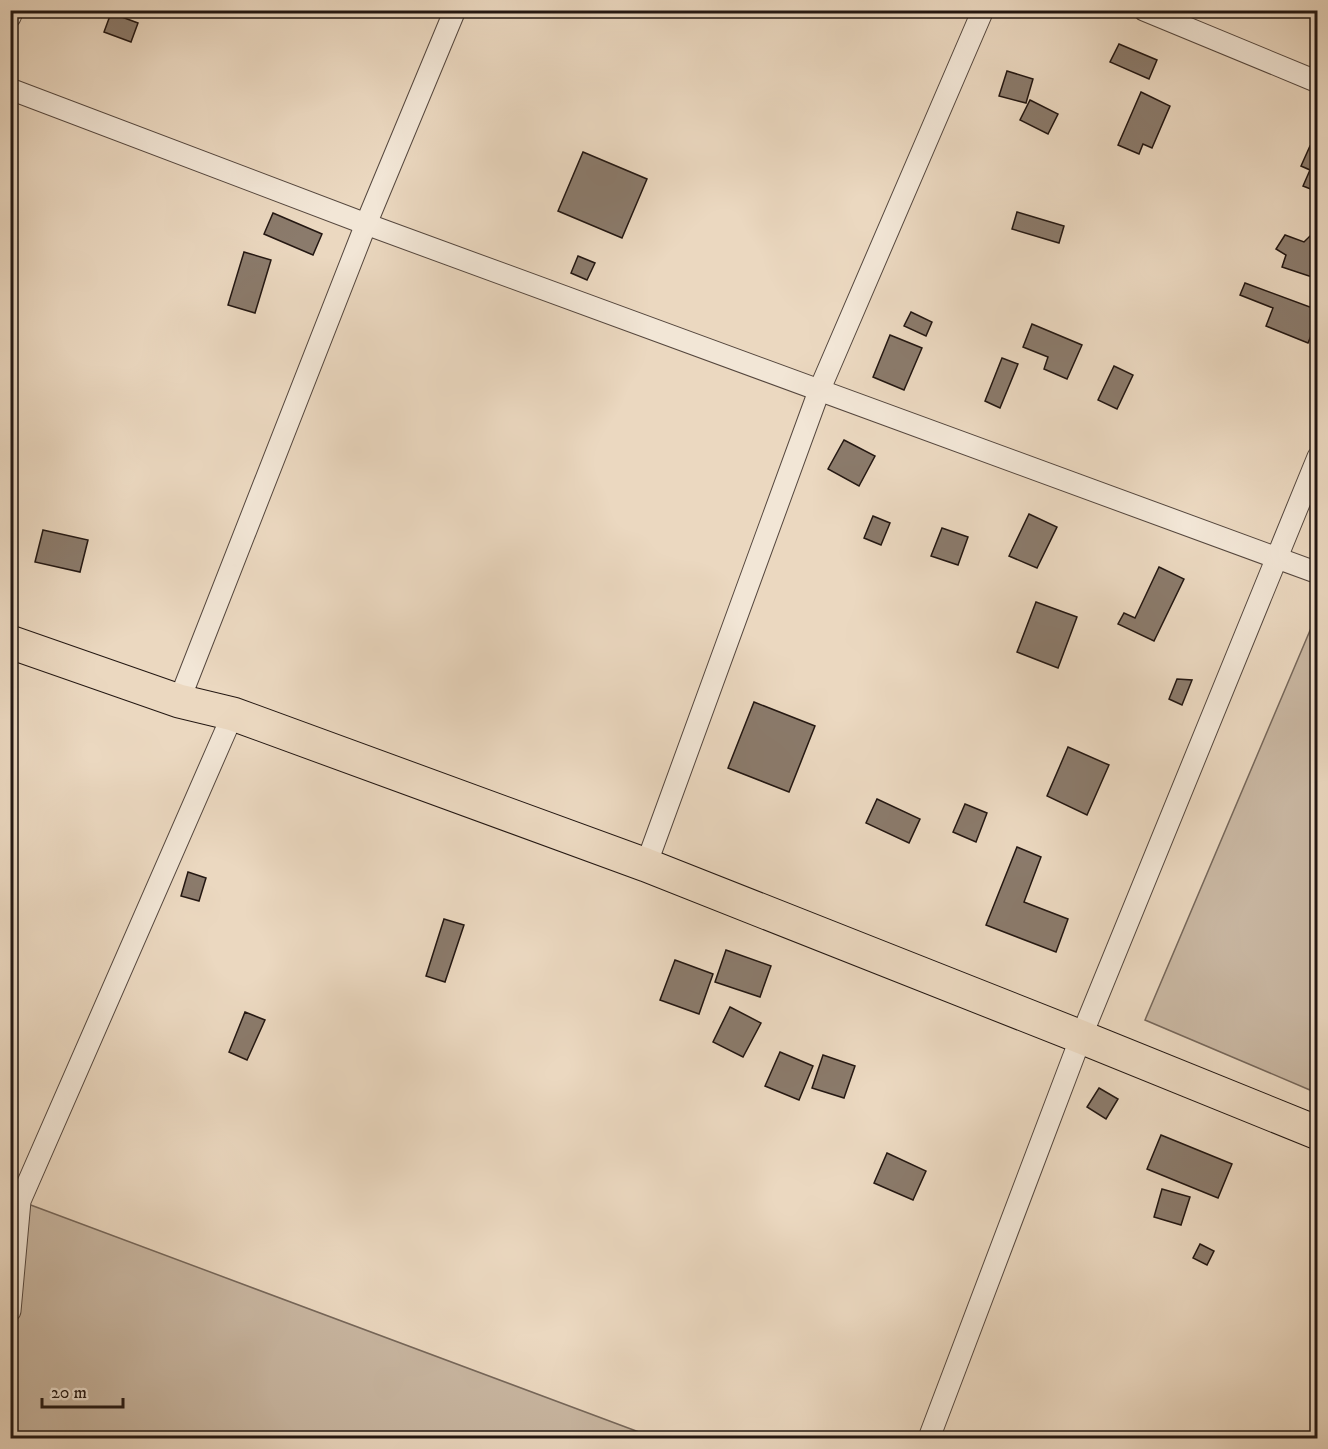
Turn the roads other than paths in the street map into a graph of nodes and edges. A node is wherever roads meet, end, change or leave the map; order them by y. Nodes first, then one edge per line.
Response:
1 (13, 10) edge
2 (455, 10) edge
3 (983, 10) edge
4 (1144, 10) edge
5 (10, 17) edge
6 (1317, 82) edge
7 (10, 89) edge
8 (366, 224) junction
9 (819, 391) junction
10 (1317, 457) edge
11 (1278, 558) junction
12 (1317, 573) edge
13 (10, 642) edge
14 (179, 701) junction
15 (233, 714) junction
16 (646, 866) junction
17 (1081, 1037) junction
18 (1317, 1133) edge
19 (10, 1311) edge
20 (929, 1438) edge

1 - 5 street
2 - 8 street
3 - 9 street
4 - 6 street
7 - 8 street
8 - 9 street
8 - 14 street
9 - 11 street
9 - 16 street
10 - 11 street
11 - 12 street
11 - 17 street
13 - 14 highway
14 - 15 highway
15 - 16 highway
15 - 19 street
16 - 17 highway
17 - 18 highway
17 - 20 street

